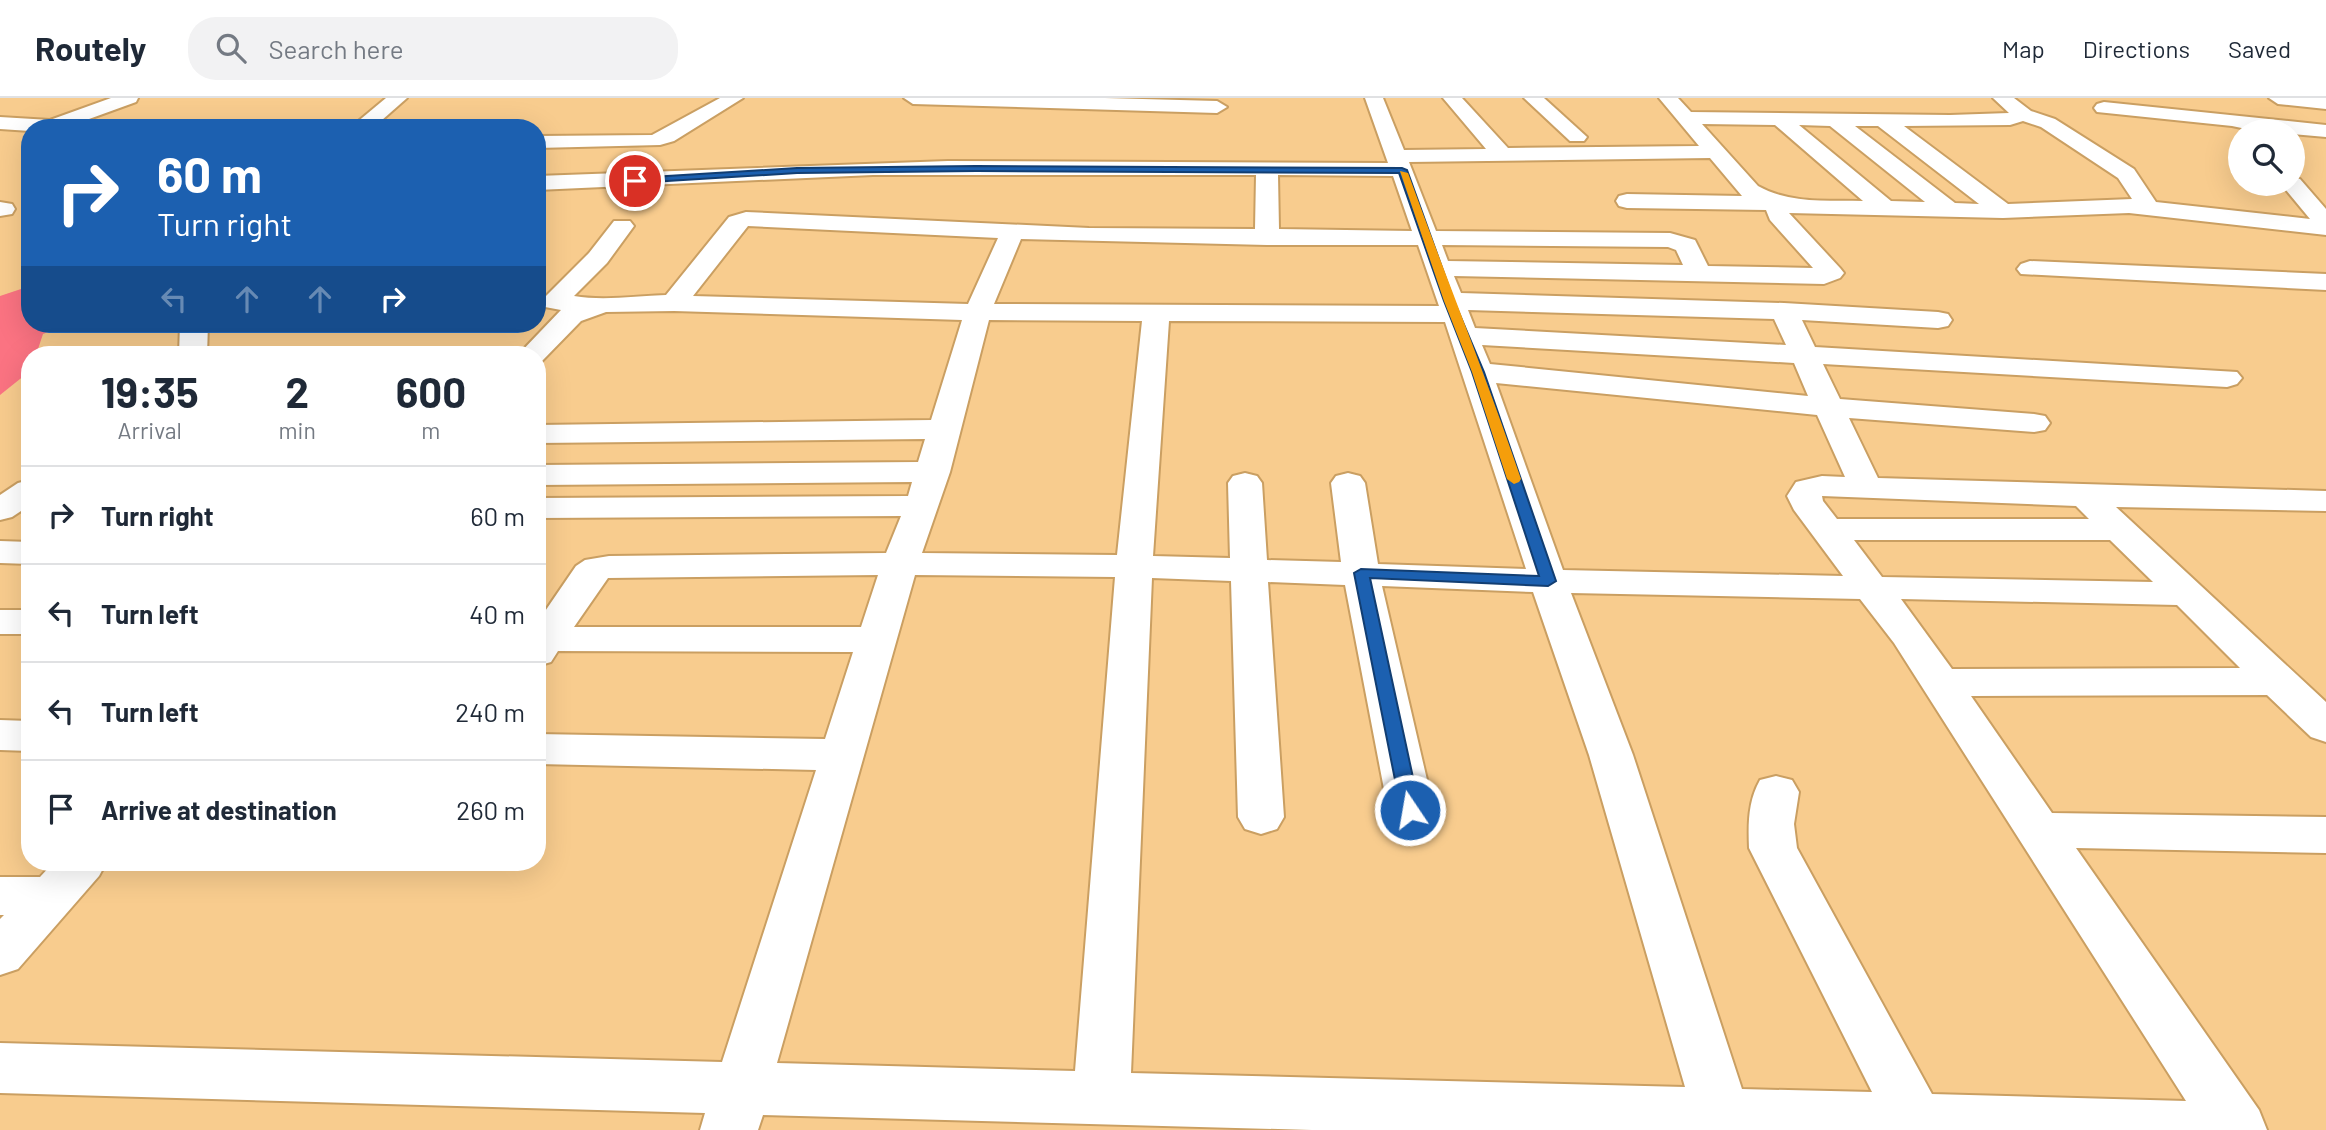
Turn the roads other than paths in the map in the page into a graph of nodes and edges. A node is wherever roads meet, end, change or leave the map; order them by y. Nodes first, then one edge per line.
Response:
1 (129, 98) edge
2 (398, 98) edge
3 (734, 98) edge
4 (913, 98) edge
5 (1374, 98) edge
6 (1452, 98) edge
7 (1533, 98) edge
8 (1668, 98) edge
9 (2218, 98) edge
10 (2278, 98) edge
11 (1956, 102) dead end
12 (1216, 103) edge
13 (2326, 103) edge
14 (2012, 105) edge
15 (2104, 108) dead end
16 (1693, 117) edge
17 (70, 119) edge
18 (371, 119) edge
19 (2236, 119) edge
20 (1781, 120) junction
21 (1835, 120) junction
22 (1884, 121) junction
23 (0, 123) edge
24 (2228, 123) edge
25 (21, 125) edge
26 (1220, 129) dead end
27 (2305, 130) edge
28 (2326, 131) edge
29 (21, 137) edge
30 (1577, 137) junction
31 (546, 142) edge
32 (0, 145) edge
33 (1495, 146) junction
34 (1066, 148) dead end
35 (1716, 152) junction
36 (1397, 156) junction
37 (1225, 168) junction
38 (1267, 169) junction
39 (546, 183) edge
40 (2302, 196) edge
41 (1627, 201) dead end
42 (1776, 203) junction
43 (2148, 206) junction
44 (1886, 209) junction
45 (1948, 209) junction
46 (2003, 211) junction
47 (2326, 225) edge
48 (622, 226) dead end
49 (1012, 233) junction
50 (1267, 238) junction
51 (2030, 269) dead end
52 (2326, 282) edge
53 (1447, 291) junction
54 (674, 303) junction
55 (592, 306) junction
56 (978, 311) junction
57 (1784, 311) junction
58 (1156, 312) junction
59 (1938, 320) dead end
60 (541, 346) edge
61 (1807, 356) junction
62 (1478, 372) junction
63 (2227, 378) dead end
64 (1830, 407) junction
65 (2034, 423) dead end
66 (945, 429) junction
67 (546, 434) edge
68 (546, 475) edge
69 (1245, 483) dead end
70 (1348, 483) dead end
71 (1866, 487) junction
72 (928, 489) junction
73 (21, 496) edge
74 (2085, 496) junction
75 (2326, 501) edge
76 (546, 508) edge
77 (0, 510) edge
78 (2122, 529) junction
79 (1827, 530) junction
80 (0, 552) edge
81 (21, 552) edge
82 (900, 564) junction
83 (1134, 566) junction
84 (1248, 569) junction
85 (1361, 573) junction
86 (1548, 581) junction
87 (1873, 588) junction
88 (2189, 594) junction
89 (0, 622) edge
90 (21, 622) edge
91 (546, 640) edge
92 (878, 640) junction
93 (546, 646) edge
94 (2281, 681) junction
95 (1941, 683) junction
96 (2326, 727) edge
97 (0, 735) edge
98 (21, 736) edge
99 (546, 749) edge
100 (844, 755) junction
101 (1776, 792) dead end
102 (1410, 810) dead end
103 (1261, 817) dead end
104 (2038, 830) junction
105 (2326, 835) edge
106 (67, 880) edge
107 (0, 896) edge
108 (0, 954) edge
109 (0, 1068) edge
110 (1101, 1098) junction
111 (735, 1109) edge
112 (1722, 1115) junction
113 (1329, 1117) edge
114 (1489, 1119) edge
115 (1916, 1120) junction
116 (2238, 1130) edge

1 - 17 street
2 - 18 street
3 - 31 street
4 - 12 street
5 - 36 street
6 - 33 street
7 - 30 street
8 - 16 street
9 - 19 street
10 - 13 street
11 - 14 street
12 - 26 street
14 - 22 street
14 - 43 street
15 - 24 street
16 - 20 street
16 - 30 street
16 - 35 street
20 - 21 street
20 - 44 street
21 - 22 street
21 - 45 street
22 - 46 street
23 - 25 street
27 - 28 street
29 - 32 street
30 - 33 street
33 - 35 street
33 - 36 street
34 - 37 street
35 - 42 street
36 - 38 street
36 - 53 street
37 - 38 street
37 - 39 street
38 - 50 street
40 - 47 street
41 - 42 street
42 - 44 street
42 - 53 street
43 - 46 street
43 - 47 street
44 - 45 street
45 - 46 street
48 - 55 street
49 - 50 street
49 - 54 street
49 - 56 street
50 - 53 street
51 - 52 street
53 - 57 street
53 - 58 street
53 - 61 street
53 - 62 street
54 - 55 street
54 - 56 street
55 - 60 street
56 - 58 street
56 - 66 street
57 - 59 street
57 - 61 street
58 - 83 street
61 - 63 street
61 - 64 street
62 - 64 street
62 - 86 street
64 - 65 street
64 - 71 street
66 - 67 street
66 - 72 street
68 - 72 street
69 - 84 street
70 - 85 street
71 - 74 street
71 - 79 street
72 - 76 street
72 - 82 street
73 - 77 street
74 - 75 street
74 - 78 street
78 - 79 street
78 - 88 street
79 - 87 street
80 - 81 street
82 - 83 street
82 - 91 street
82 - 92 street
83 - 84 street
83 - 110 street
84 - 85 street
84 - 103 street
85 - 86 street
85 - 102 street
86 - 87 street
86 - 112 street
87 - 88 street
87 - 95 street
88 - 94 street
89 - 90 street
92 - 93 street
92 - 100 street
94 - 95 street
94 - 96 street
95 - 104 street
97 - 98 street
99 - 100 street
100 - 111 street
101 - 115 street
104 - 105 street
104 - 116 street
106 - 107 street
106 - 108 street
109 - 111 street
110 - 111 street
110 - 113 street
112 - 114 street
112 - 115 street
113 - 114 street
115 - 116 street

